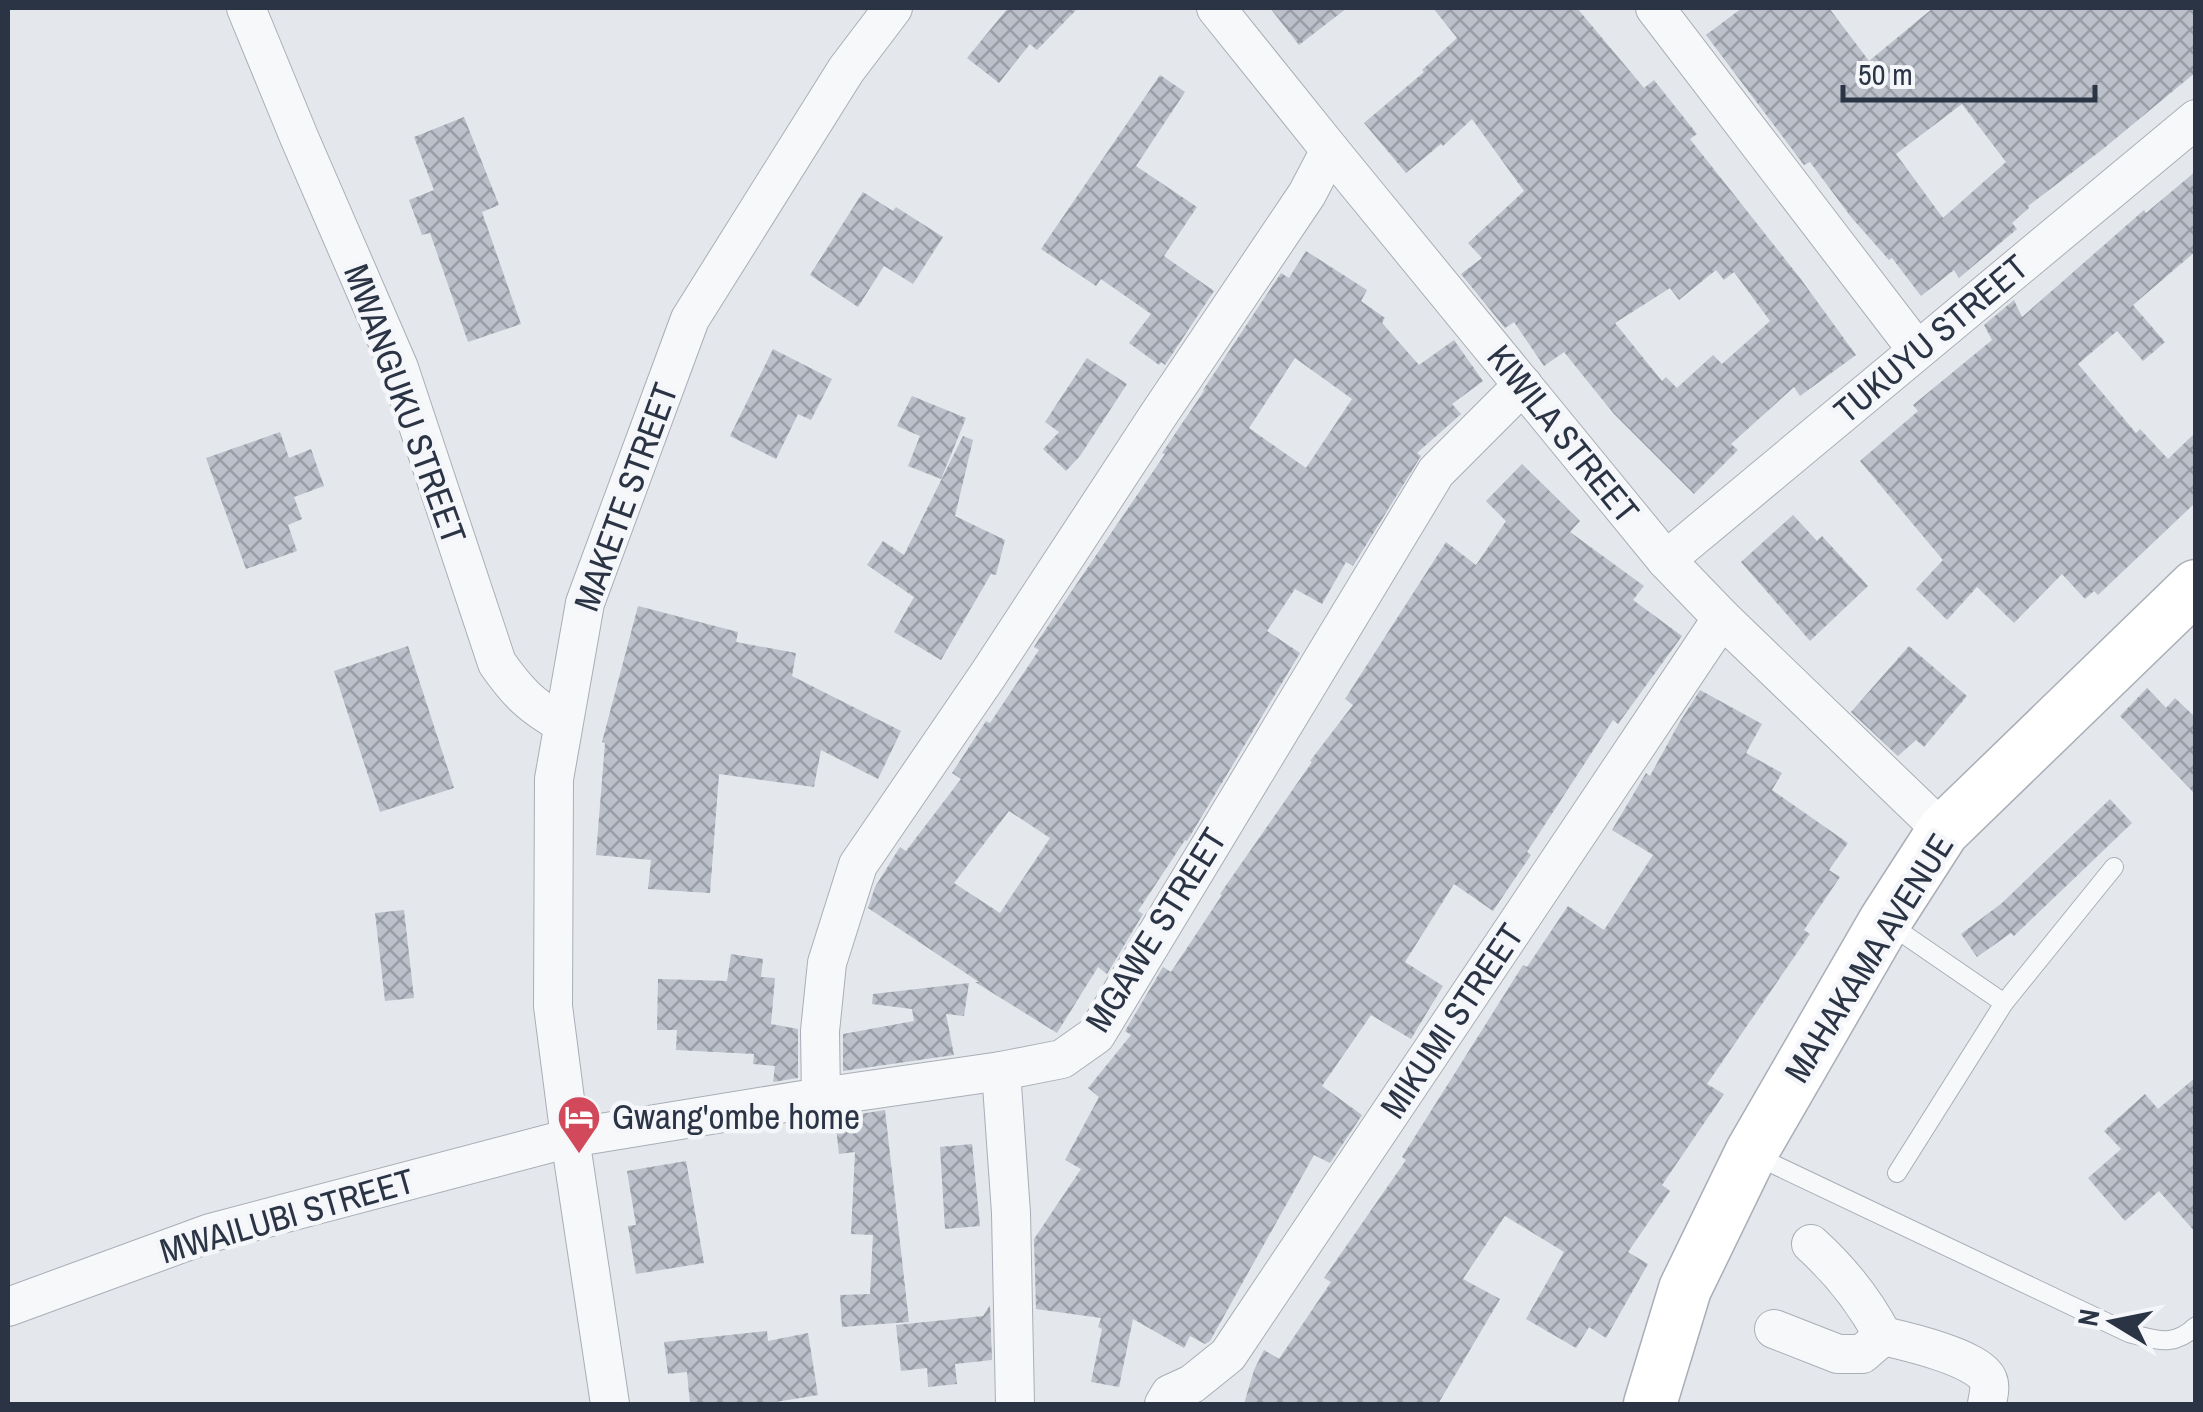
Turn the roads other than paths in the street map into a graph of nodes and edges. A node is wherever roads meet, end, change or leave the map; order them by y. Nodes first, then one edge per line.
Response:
1 (246, 8) edge
2 (893, 8) edge
3 (1216, 8) edge
4 (1654, 8) edge
5 (2196, 119) edge
6 (1330, 150) junction
7 (1917, 350) junction
8 (1523, 386) junction
9 (1666, 560) junction
10 (2196, 586) edge
11 (1722, 618) junction
12 (564, 724) junction
13 (1943, 831) junction
14 (2114, 867) dead end
15 (1885, 921) junction
16 (2004, 1002) junction
17 (1001, 1071) junction
18 (820, 1097) junction
19 (570, 1138) junction
20 (1751, 1154) junction
21 (1897, 1174) dead end
22 (1811, 1244) dead end
23 (8, 1308) edge
24 (2196, 1326) edge
25 (1774, 1329) dead end
26 (1884, 1336) junction
27 (610, 1404) edge
28 (1015, 1404) edge
29 (1164, 1404) edge
30 (1650, 1404) edge
31 (1987, 1404) edge

1 - 12 street, MWANGUKU STREET
2 - 12 street, MAKETE STREET
3 - 6 street, KIWILA STREET
4 - 7 street
5 - 7 street, TUKUYU STREET
6 - 8 street, KIWILA STREET
6 - 18 street
7 - 9 street, TUKUYU STREET
8 - 9 street, KIWILA STREET
8 - 17 street, MGAWE STREET
9 - 11 street, KIWILA STREET
10 - 13 street, MAHAKAMA AVENUE
11 - 13 street, KIWILA STREET
11 - 29 street, MIKUMI STREET
12 - 19 street, MAKETE STREET
13 - 15 street, MAHAKAMA AVENUE
14 - 16 lane
15 - 16 lane
15 - 20 street, MAHAKAMA AVENUE
16 - 21 lane
17 - 18 street, MGAWE STREET
17 - 28 street
18 - 19 street, MGAWE STREET
19 - 23 street, MWAILUBI STREET
19 - 27 street, MAKETE STREET
20 - 24 lane
20 - 30 street, MAHAKAMA AVENUE
22 - 26 street
25 - 26 street
26 - 31 street

